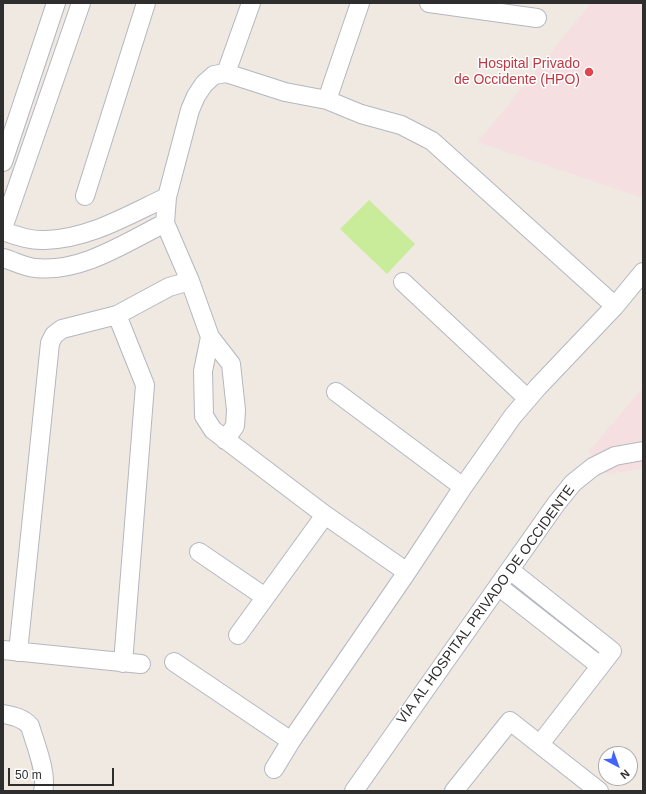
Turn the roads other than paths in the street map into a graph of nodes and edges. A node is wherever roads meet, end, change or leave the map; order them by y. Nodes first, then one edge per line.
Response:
1 (56, 3) edge
2 (81, 3) edge
3 (146, 3) edge
4 (251, 3) edge
5 (360, 3) edge
6 (429, 3) edge
7 (537, 18) dead end
8 (226, 73) junction
9 (327, 100) junction
10 (3, 162) edge
11 (85, 196) dead end
12 (166, 196) junction
13 (165, 224) junction
14 (3, 228) edge
15 (3, 231) edge
16 (3, 258) edge
17 (643, 272) edge
18 (190, 281) junction
19 (403, 282) dead end
20 (615, 306) junction
21 (117, 314) junction
22 (210, 337) junction
23 (336, 392) dead end
24 (528, 399) junction
25 (225, 440) junction
26 (643, 451) edge
27 (463, 487) junction
28 (325, 515) junction
29 (199, 552) dead end
30 (510, 570) junction
31 (407, 572) junction
32 (498, 586) junction
33 (265, 597) junction
34 (238, 635) dead end
35 (11, 651) edge
36 (174, 662) dead end
37 (600, 666) junction
38 (3, 714) edge
39 (291, 741) junction
40 (540, 744) junction
41 (274, 769) dead end
42 (43, 791) edge
43 (354, 791) edge
44 (454, 791) edge
45 (598, 791) edge

1 - 10 street
2 - 14 street
3 - 11 street
4 - 8 street
5 - 9 street
6 - 7 street
8 - 9 street
8 - 12 street
9 - 20 street
12 - 13 street
12 - 15 street
13 - 16 street
13 - 18 street
17 - 20 street
18 - 21 street
18 - 22 street
19 - 24 street
20 - 24 street
21 - 35 street
21 - 35 street
22 - 25 street
22 - 25 street
23 - 27 street
24 - 27 street
25 - 28 street
26 - 30 street, VÍA AL HOSPITAL PRIVADO DE OCCIDENTE
27 - 31 street
28 - 31 street
28 - 33 street
29 - 33 street
30 - 32 street, VÍA AL HOSPITAL PRIVADO DE OCCIDENTE
30 - 37 street
31 - 39 street
32 - 37 street
32 - 43 street, VÍA AL HOSPITAL PRIVADO DE OCCIDENTE
33 - 34 street
36 - 39 street
37 - 40 street
38 - 42 street
39 - 41 street
40 - 44 street
40 - 45 street

